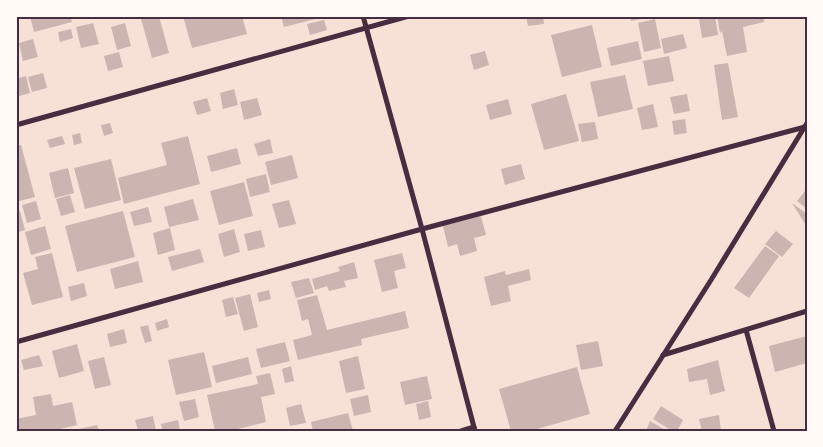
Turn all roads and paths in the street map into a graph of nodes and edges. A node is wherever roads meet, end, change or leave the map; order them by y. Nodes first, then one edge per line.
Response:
1 (363, 16) edge
2 (409, 16) edge
3 (366, 28) junction
4 (16, 125) edge
5 (806, 125) edge
6 (422, 229) junction
7 (807, 311) edge
8 (746, 330) junction
9 (16, 342) edge
10 (663, 356) junction
11 (475, 429) edge
12 (461, 431) edge
13 (615, 431) edge
14 (774, 431) edge

1 - 3 street
2 - 3 street
3 - 4 street
3 - 6 street
5 - 6 street
5 - 10 street
6 - 9 street
6 - 11 street
7 - 8 street
8 - 10 street
8 - 14 street
10 - 13 street
11 - 12 street

